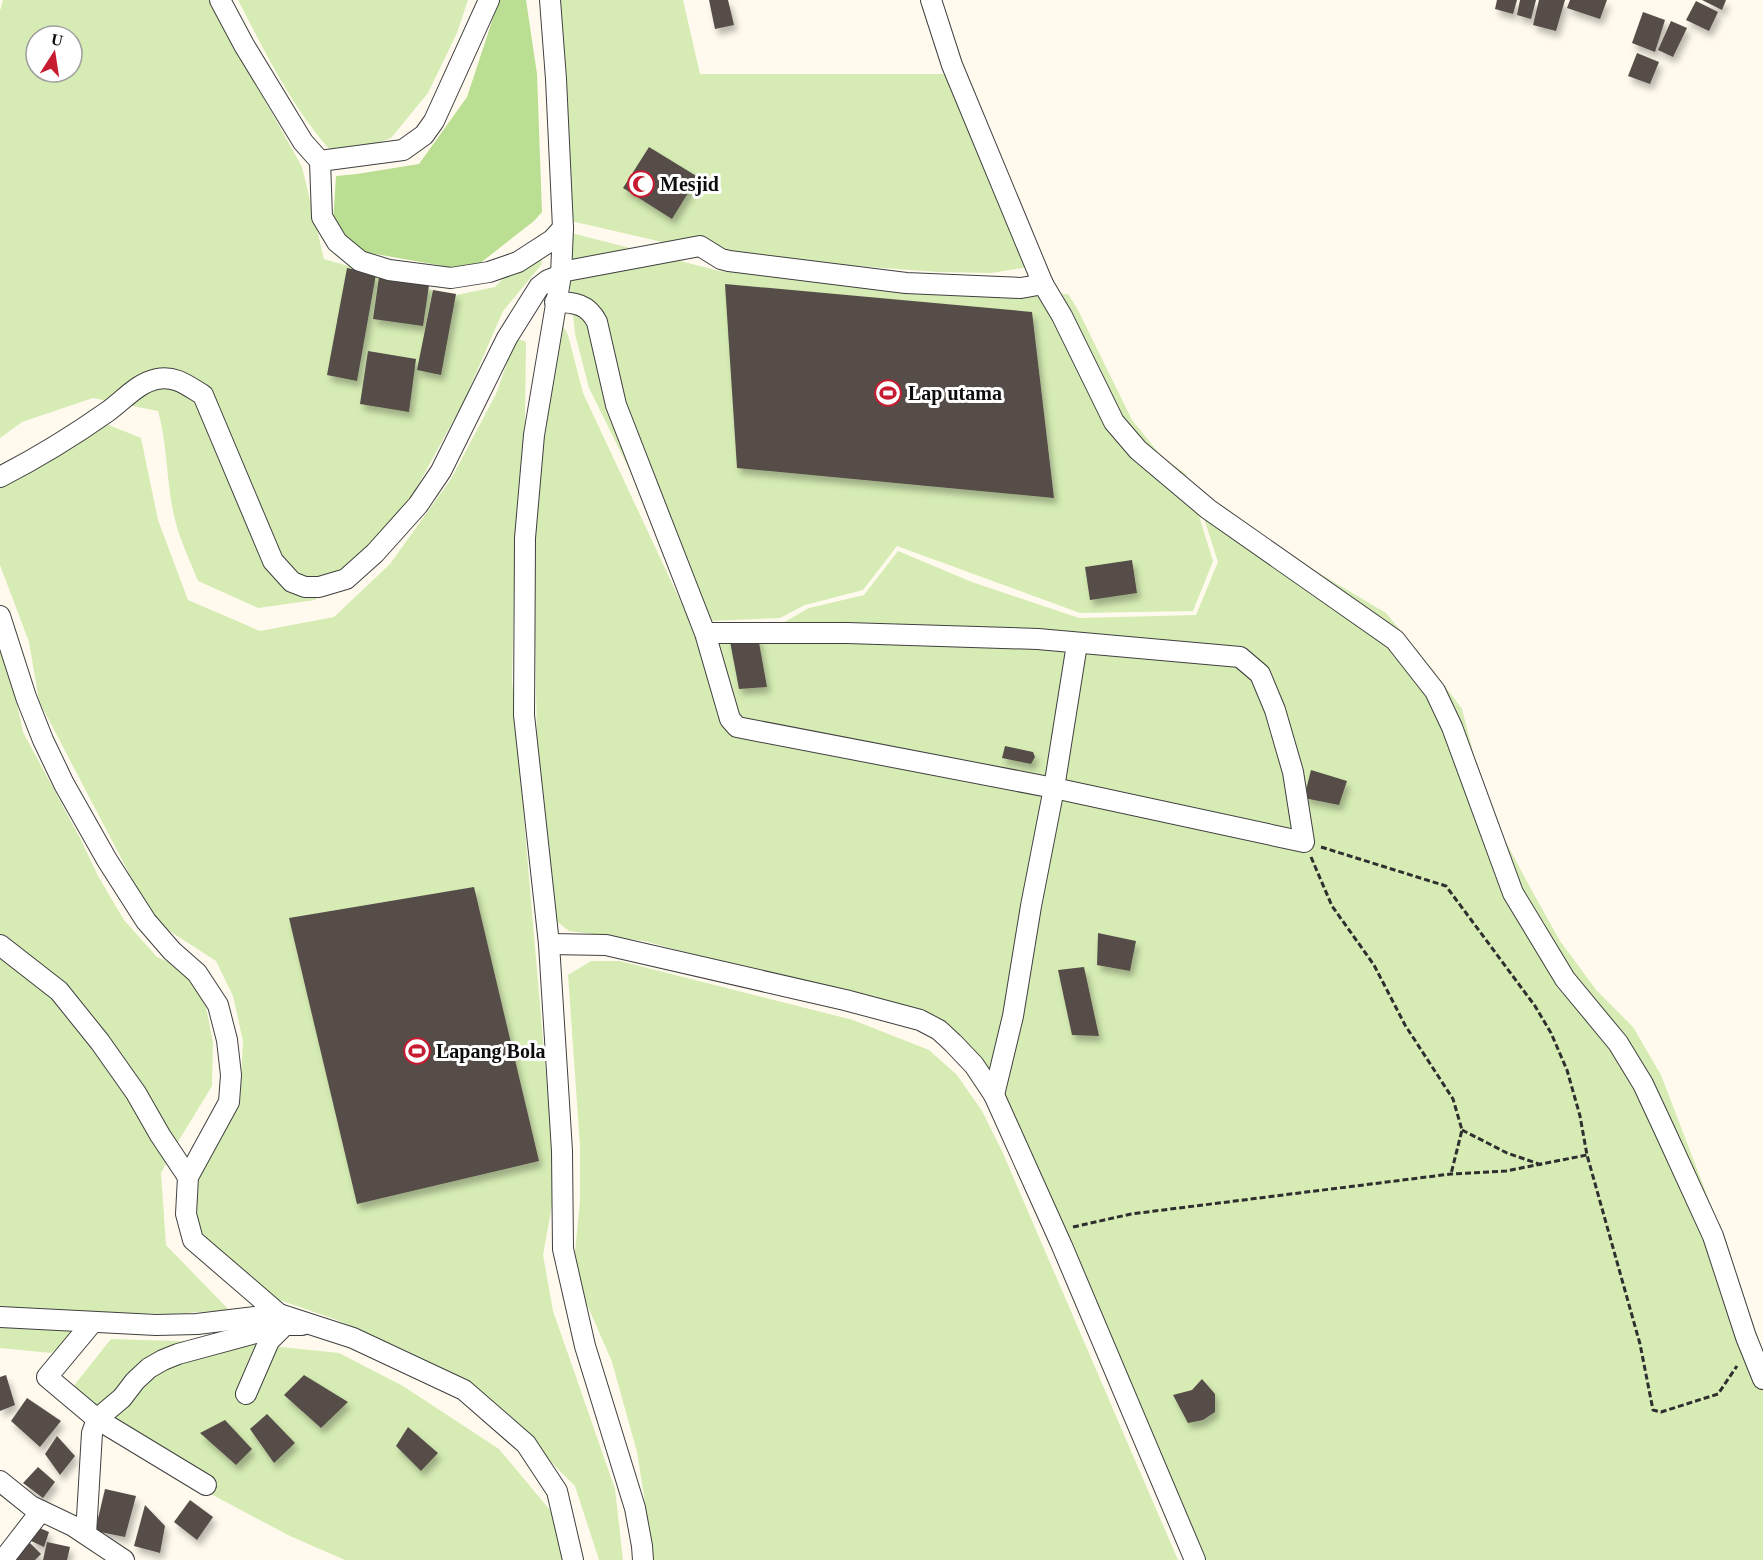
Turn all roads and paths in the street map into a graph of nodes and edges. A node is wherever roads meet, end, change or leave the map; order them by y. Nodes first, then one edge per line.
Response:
1 (220, 0) edge
2 (489, 0) edge
3 (550, 0) edge
4 (931, 0) edge
5 (320, 161) junction
6 (563, 228) junction
7 (561, 273) junction
8 (1043, 284) junction
9 (555, 302) junction
10 (0, 477) edge
11 (0, 616) edge
12 (705, 633) junction
13 (1077, 644) junction
14 (1054, 788) junction
15 (1304, 842) junction
16 (549, 944) junction
17 (0, 945) edge
18 (994, 1095) junction
19 (1462, 1130) junction
20 (1587, 1155) junction
21 (1544, 1165) junction
22 (1451, 1174) junction
23 (188, 1177) junction
24 (1055, 1232) junction
25 (0, 1317) edge
26 (282, 1320) junction
27 (92, 1323) junction
28 (1748, 1342) junction
29 (1763, 1379) edge
30 (246, 1394) dead end
31 (97, 1419) junction
32 (0, 1481) edge
33 (206, 1485) dead end
34 (41, 1511) junction
35 (86, 1534) junction
36 (118, 1558) edge
37 (3, 1560) edge
38 (573, 1560) edge
39 (643, 1560) edge
40 (1195, 1560) edge

1 - 5 street
2 - 5 street
3 - 6 street
4 - 8 street
5 - 6 street
6 - 7 street
7 - 8 street
7 - 9 street
7 - 10 street
8 - 28 street
9 - 12 street
9 - 16 street
11 - 23 street
12 - 13 street
12 - 14 street
13 - 14 street
13 - 15 street
14 - 15 street
14 - 18 street
15 - 19 path
15 - 20 path
16 - 18 street
16 - 39 street
17 - 23 street
18 - 24 street
19 - 21 path
19 - 22 path
20 - 21 path
20 - 28 path
21 - 22 path
22 - 24 path
23 - 26 street
24 - 40 street
25 - 27 street
26 - 27 street
26 - 30 street
26 - 31 street
26 - 38 street
27 - 31 street
28 - 29 street
31 - 33 street
31 - 35 street
32 - 34 street
34 - 35 street
34 - 37 street
35 - 36 street

